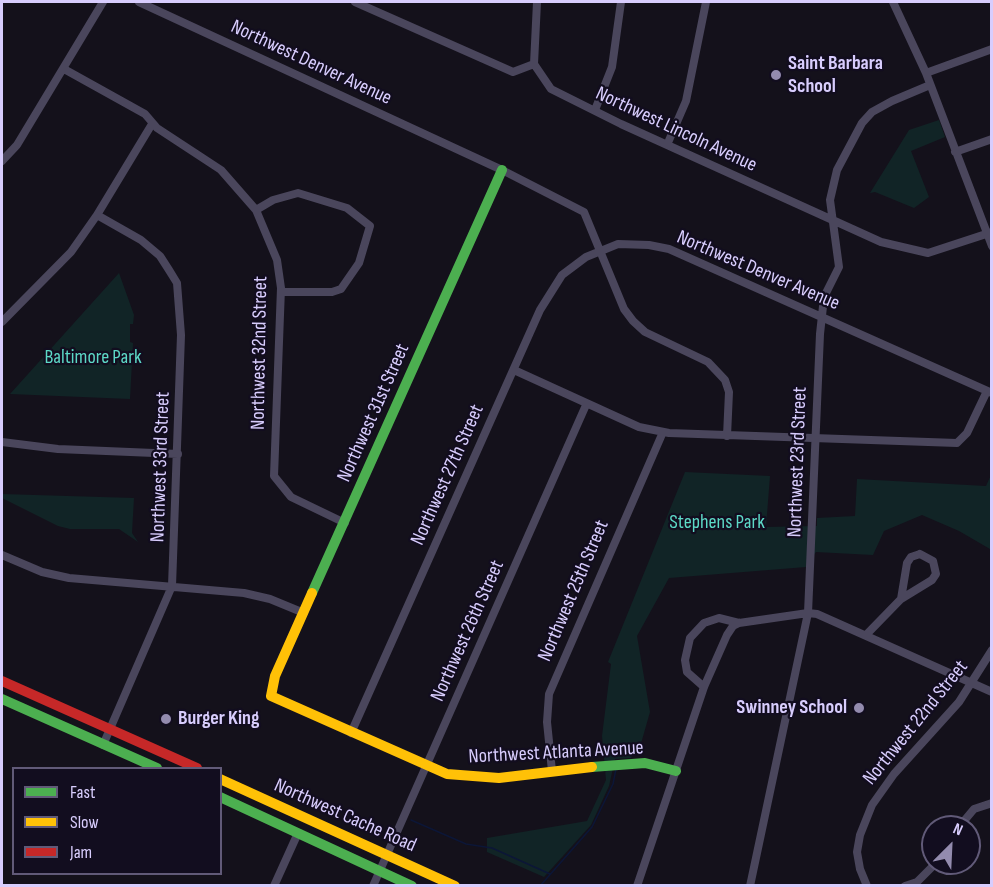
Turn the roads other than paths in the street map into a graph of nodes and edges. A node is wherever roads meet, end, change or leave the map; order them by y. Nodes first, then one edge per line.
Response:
1 (103, 2) edge
2 (139, 2) edge
3 (355, 2) edge
4 (537, 2) edge
5 (621, 2) edge
6 (706, 2) edge
7 (893, 2) edge
8 (992, 49) edge
9 (534, 64) junction
10 (64, 69) junction
11 (926, 73) junction
12 (930, 86) junction
13 (595, 111) junction
14 (152, 124) junction
15 (992, 139) edge
16 (667, 145) junction
17 (955, 153) junction
18 (2, 161) edge
19 (502, 170) junction
20 (256, 210) junction
21 (97, 215) junction
22 (832, 220) junction
23 (989, 233) edge
24 (992, 246) edge
25 (600, 250) junction
26 (280, 292) junction
27 (822, 316) junction
28 (2, 322) edge
29 (514, 370) junction
30 (989, 392) edge
31 (586, 405) junction
32 (663, 432) junction
33 (726, 435) junction
34 (814, 438) junction
35 (2, 442) edge
36 (178, 454) junction
37 (345, 523) junction
38 (2, 555) edge
39 (172, 586) junction
40 (901, 599) junction
41 (304, 613) junction
42 (808, 613) junction
43 (739, 623) junction
44 (866, 635) junction
45 (992, 650) edge
46 (2, 681) edge
47 (972, 683) junction
48 (704, 687) junction
49 (992, 692) edge
50 (273, 697) joint
51 (2, 699) edge
52 (110, 730) junction
53 (351, 733) junction
54 (103, 745) junction
55 (426, 765) junction
56 (155, 767) edge
57 (195, 767) edge
58 (552, 771) junction
59 (676, 771) junction
60 (222, 780) edge
61 (253, 793) junction
62 (222, 798) edge
63 (992, 803) edge
64 (246, 809) junction
65 (969, 815) edge
66 (298, 832) junction
67 (387, 854) junction
68 (380, 870) junction
69 (924, 875) edge
70 (274, 885) edge
71 (373, 885) edge
72 (412, 885) edge
73 (454, 885) edge
74 (637, 885) edge
75 (750, 885) edge
76 (867, 885) edge
77 (906, 885) edge

1 - 10 street
2 - 19 street, Northwest Denver Avenue
3 - 9 street
4 - 9 street
5 - 13 street
6 - 16 street
7 - 11 street
8 - 11 street
9 - 13 street, Northwest Lincoln Avenue
10 - 14 street, Northwest 32nd Street
10 - 18 street
11 - 12 street
12 - 17 street
12 - 22 street, Northwest 23rd Street
13 - 16 street, Northwest Lincoln Avenue
14 - 20 street, Northwest 32nd Street
14 - 21 street
15 - 17 street
16 - 22 street, Northwest Lincoln Avenue
17 - 23 street
19 - 25 street
19 - 37 street, Northwest 31st Street
20 - 26 street, Northwest 32nd Street
20 - 26 street
21 - 28 street
21 - 36 street, Northwest 33rd Street
22 - 23 street, Northwest Lincoln Avenue
22 - 27 street, Northwest 23rd Street
23 - 24 street
25 - 27 street, Northwest Denver Avenue
25 - 29 street, Northwest 27th Street
25 - 33 street
26 - 37 street, Northwest 32nd Street
27 - 30 street, Northwest Denver Avenue
27 - 34 street, Northwest 23rd Street
29 - 31 street
29 - 53 street, Northwest 27th Street
30 - 34 street
31 - 32 street
31 - 55 street, Northwest 26th Street
32 - 33 street
32 - 58 street, Northwest 25th Street
33 - 34 street
34 - 42 street, Northwest 23rd Street
35 - 36 street
36 - 39 street, Northwest 33rd Street
37 - 41 street, Northwest 31st Street
38 - 39 street
39 - 41 street
39 - 52 street, Northwest 33rd Street
40 - 40 street
40 - 44 street
41 - 50 street, Northwest 31st Street
42 - 43 street
42 - 44 street
42 - 75 street, Northwest 23rd Street
43 - 48 street
43 - 48 street
44 - 47 street
45 - 47 street, Northwest 22nd Street
46 - 52 street
47 - 49 street
47 - 76 street, Northwest 22nd Street
48 - 59 street
50 - 53 street, Northwest Atlanta Avenue
51 - 54 street
52 - 54 street, Northwest 33rd Street
52 - 57 street
53 - 55 street, Northwest Atlanta Avenue
54 - 56 street
55 - 58 street, Northwest Atlanta Avenue
55 - 67 street, Northwest 26th Street
58 - 59 street, Northwest Atlanta Avenue
59 - 74 street
60 - 61 street, Northwest Cache Road
61 - 64 street
61 - 67 street, Northwest Cache Road
62 - 64 street, Northwest Cache Road
63 - 65 street
64 - 66 street, Northwest Cache Road
66 - 68 street, Northwest Cache Road
66 - 70 street
67 - 68 street, Northwest 26th Street
67 - 73 street, Northwest Cache Road
68 - 71 street, Northwest 26th Street
68 - 72 street, Northwest Cache Road
69 - 77 street

